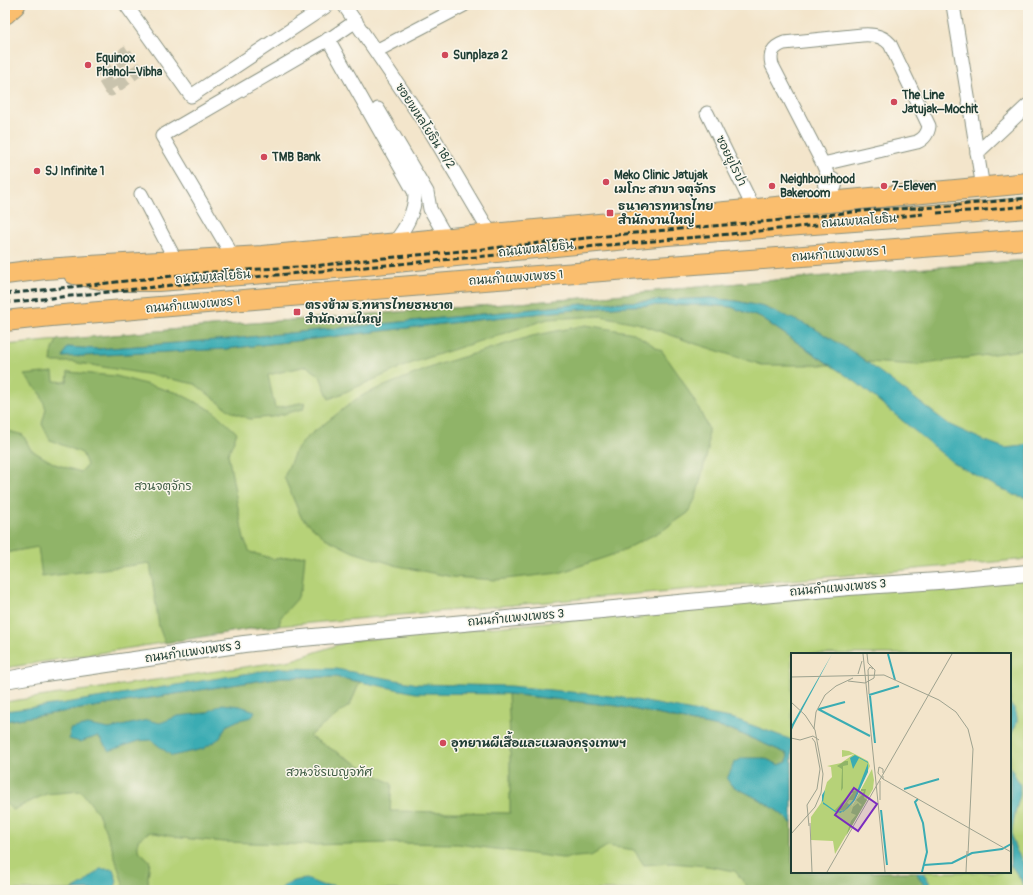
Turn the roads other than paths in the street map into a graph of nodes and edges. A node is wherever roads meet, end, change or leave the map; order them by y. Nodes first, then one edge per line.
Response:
1 (15, 5) edge
2 (126, 5) edge
3 (328, 5) edge
4 (344, 5) edge
5 (464, 5) edge
6 (953, 5) edge
7 (5, 14) edge
8 (356, 21) junction
9 (331, 37) junction
10 (376, 51) junction
11 (1028, 105) edge
12 (707, 113) dead end
13 (977, 153) junction
14 (823, 164) junction
15 (1028, 183) edge
16 (983, 188) junction
17 (831, 190) junction
18 (141, 194) dead end
19 (414, 208) junction
20 (1028, 208) edge
21 (430, 209) junction
22 (754, 209) junction
23 (652, 219) junction
24 (491, 234) junction
25 (448, 238) junction
26 (1028, 239) edge
27 (606, 242) junction
28 (393, 244) junction
29 (234, 258) junction
30 (176, 261) junction
31 (45, 269) junction
32 (5, 274) edge
33 (5, 321) edge
34 (1028, 573) edge
35 (5, 680) edge

1 - 7 main road
2 - 3 street
4 - 8 street, ซอยพหลโยธิน 18/2
5 - 10 street
6 - 13 street
8 - 9 street
8 - 10 street, ซอยพหลโยธิน 18/2
9 - 19 street
9 - 21 street
9 - 29 street
10 - 24 street, ซอยพหลโยธิน 18/2
11 - 13 street
12 - 22 street, ซอยยูโรปา
13 - 16 street
14 - 14 street
14 - 17 street
15 - 16 main road, ถนนพหลโยธิน
16 - 17 main road, ถนนพหลโยธิน
17 - 22 main road, ถนนพหลโยธิน
18 - 30 street
19 - 21 street
19 - 28 street
20 - 27 main road, ถนนพหลโยธิน
21 - 25 street
22 - 23 main road, ถนนพหลโยธิน
23 - 24 main road, ถนนพหลโยธิน
23 - 27 main road
24 - 25 main road, ถนนพหลโยธิน
25 - 28 main road, ถนนพหลโยธิน
26 - 33 main road, ถนนกำแพงเพชร 1
27 - 31 main road, ถนนพหลโยธิน
28 - 29 main road, ถนนพหลโยธิน
29 - 30 main road, ถนนพหลโยธิน
30 - 31 main road, ถนนพหลโยธิน
31 - 32 main road, ถนนพหลโยธิน
34 - 35 street, ถนนกำแพงเพชร 3

